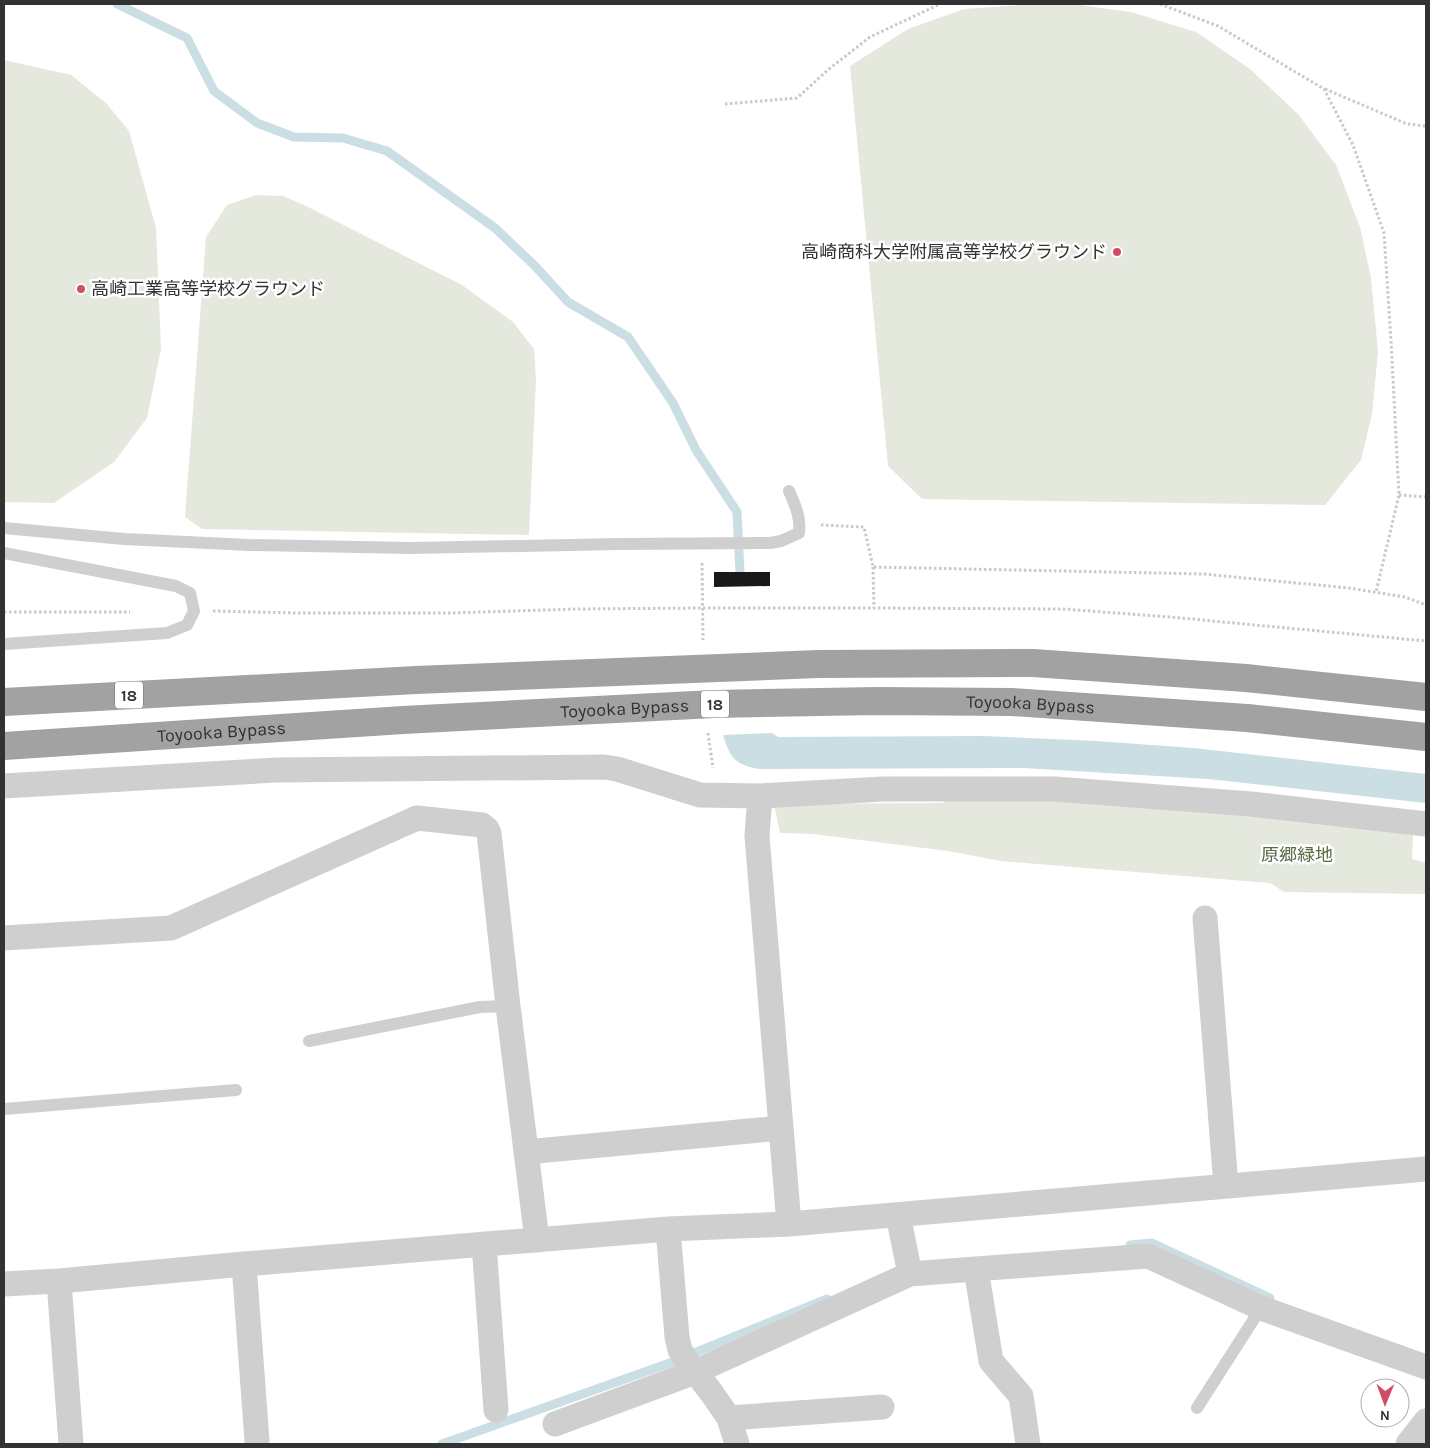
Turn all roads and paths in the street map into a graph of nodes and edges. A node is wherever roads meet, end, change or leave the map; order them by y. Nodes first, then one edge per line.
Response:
1 (940, 4) edge
2 (1160, 4) edge
3 (1324, 89) junction
4 (724, 104) dead end
5 (1426, 126) edge
6 (789, 491) dead end
7 (1399, 495) junction
8 (1426, 497) edge
9 (800, 524) junction
10 (4, 528) edge
11 (706, 543) junction
12 (4, 553) edge
13 (873, 567) junction
14 (1376, 592) junction
15 (1426, 604) edge
16 (702, 608) junction
17 (874, 608) junction
18 (297, 614) dead end
19 (1426, 641) edge
20 (4, 644) edge
21 (704, 646) dead end
22 (1426, 697) edge
23 (4, 702) edge
24 (707, 727) dead end
25 (1426, 737) edge
26 (4, 746) edge
27 (4, 786) edge
28 (718, 796) junction
29 (760, 796) junction
30 (1426, 824) edge
31 (1205, 918) dead end
32 (4, 938) edge
33 (508, 1006) junction
34 (309, 1041) dead end
35 (236, 1090) dead end
36 (4, 1109) edge
37 (781, 1128) junction
38 (526, 1152) junction
39 (1426, 1169) edge
40 (1226, 1186) junction
41 (898, 1215) junction
42 (789, 1224) junction
43 (668, 1229) junction
44 (537, 1240) junction
45 (484, 1244) junction
46 (244, 1264) junction
47 (976, 1269) junction
48 (910, 1274) junction
49 (59, 1281) junction
50 (4, 1284) edge
51 (1261, 1308) junction
52 (688, 1362) junction
53 (1426, 1367) edge
54 (882, 1407) dead end
55 (1197, 1408) dead end
56 (496, 1410) dead end
57 (729, 1418) junction
58 (1426, 1421) edge
59 (555, 1424) dead end
60 (257, 1441) dead end
61 (65, 1444) edge
62 (738, 1444) edge
63 (1028, 1444) edge
64 (1408, 1444) edge

1 - 4 path
2 - 3 path
3 - 5 path
3 - 7 path
6 - 9 lane
7 - 8 path
7 - 14 path
9 - 11 lane
9 - 13 path
10 - 11 lane
11 - 16 path
12 - 20 lane
13 - 14 path
13 - 17 path
14 - 15 path
16 - 17 path
16 - 18 path
16 - 21 path
17 - 19 path
22 - 23 highway, Toyooka Bypass / 18
24 - 28 path
25 - 26 highway, Toyooka Bypass / 18
27 - 28 street
28 - 29 street
29 - 30 street
29 - 37 street
31 - 40 street
32 - 33 street
33 - 34 lane
33 - 38 street
35 - 36 lane
37 - 38 street
37 - 42 street
38 - 44 street
39 - 40 street
40 - 41 street
41 - 42 street
41 - 48 street
42 - 43 street
43 - 44 street
43 - 52 street
44 - 45 street
45 - 46 street
45 - 56 street
46 - 49 street
46 - 60 street
47 - 48 street
47 - 51 street
47 - 63 street
48 - 52 street
49 - 50 street
49 - 61 street
51 - 53 street
51 - 55 lane
52 - 57 street
52 - 59 street
54 - 57 street
57 - 62 street
58 - 64 street

